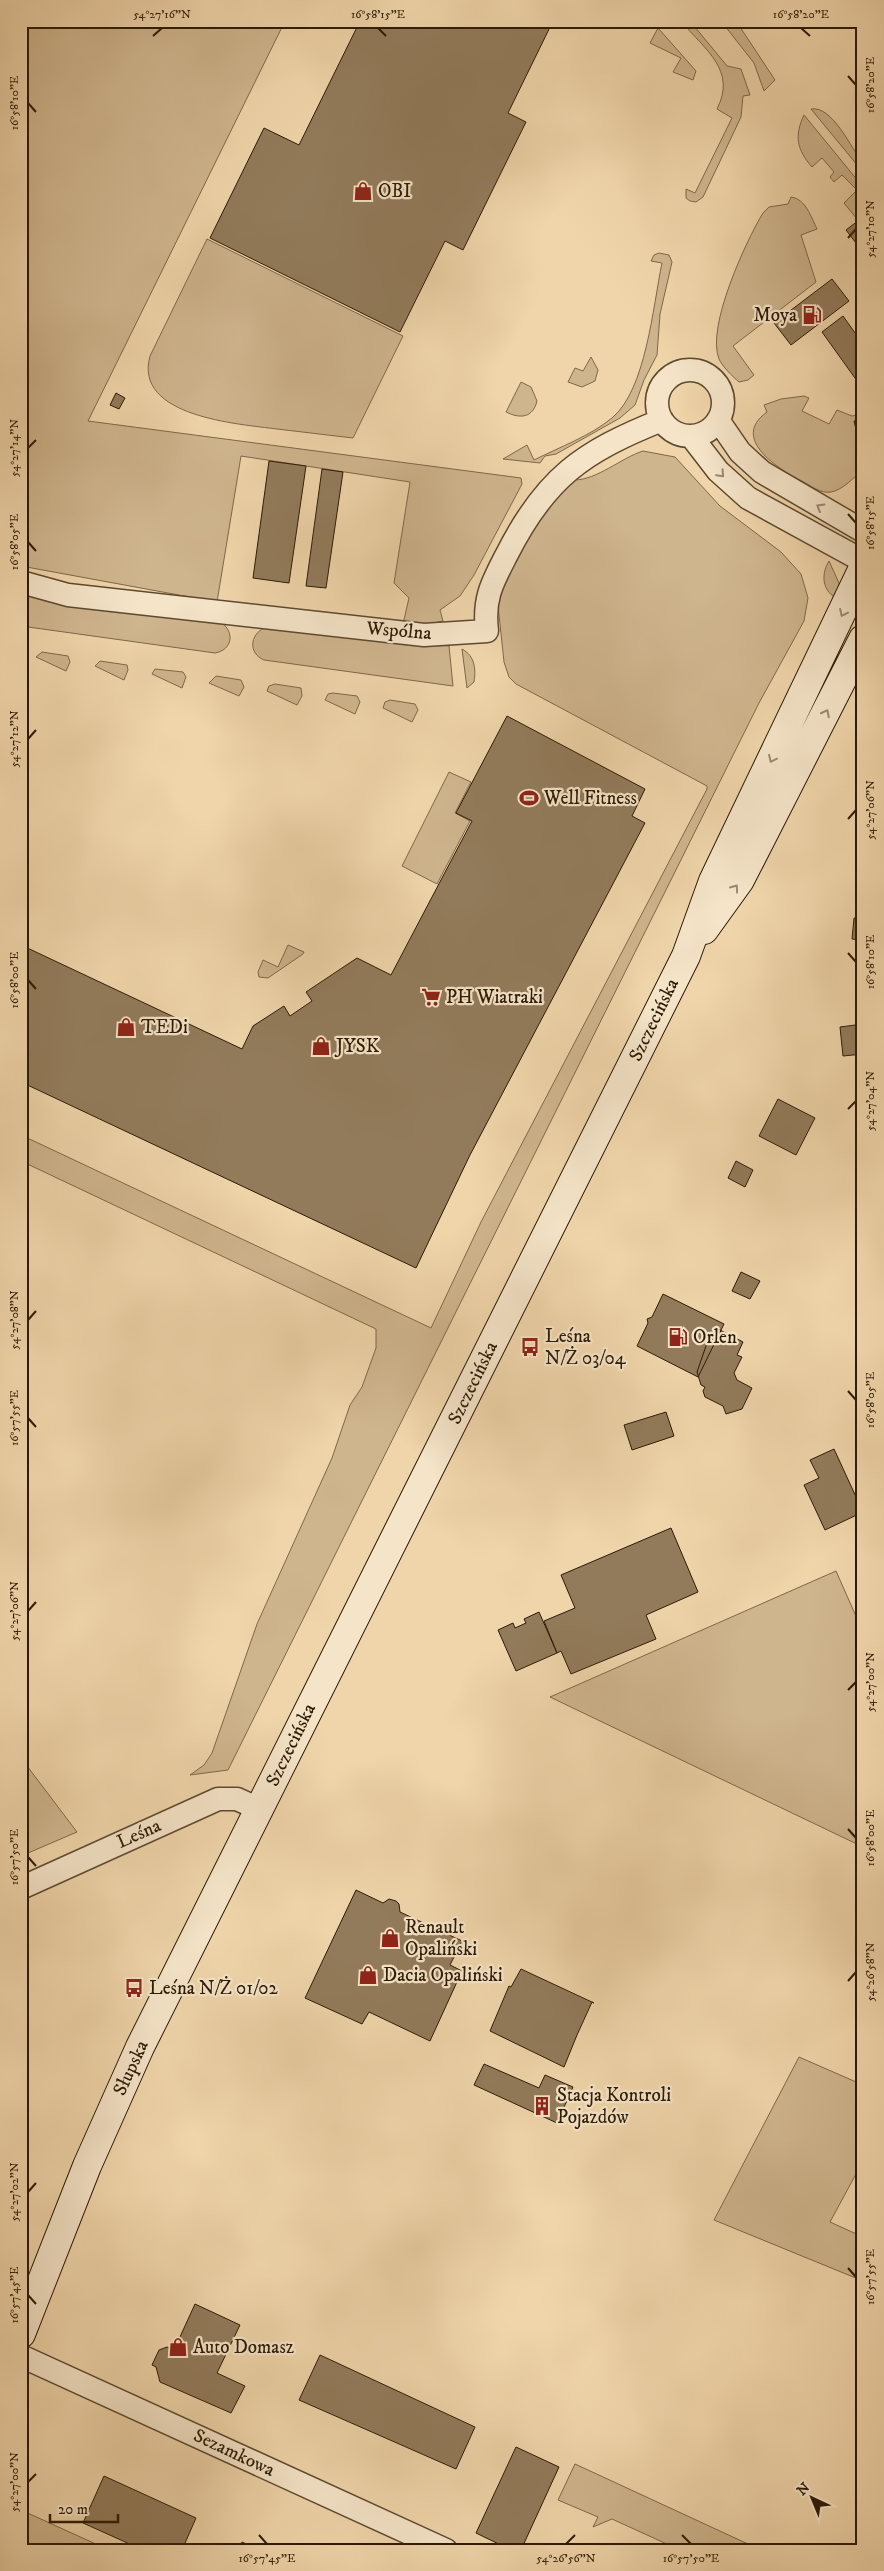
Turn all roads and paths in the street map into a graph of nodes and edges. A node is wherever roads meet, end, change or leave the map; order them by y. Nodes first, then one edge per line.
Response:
1 (662, 420) junction
2 (718, 420) junction
3 (691, 436) junction
4 (863, 531) edge
5 (863, 560) edge
6 (863, 568) edge
7 (21, 582) edge
8 (863, 639) edge
9 (686, 956) junction
10 (259, 1810) junction
11 (21, 1888) edge
12 (21, 2334) edge
13 (21, 2356) edge
14 (446, 2550) edge

1 - 2 street
1 - 3 street
1 - 7 street, Wspólna
2 - 3 street
4 -> 2 street
3 -> 5 street
6 -> 9 main road, Szczecińska
9 -> 8 main road, Szczecińska
9 - 10 main road, Szczecińska
10 - 11 street, Leśna
10 - 12 main road, Słupska
13 - 14 street, Sezamkowa

